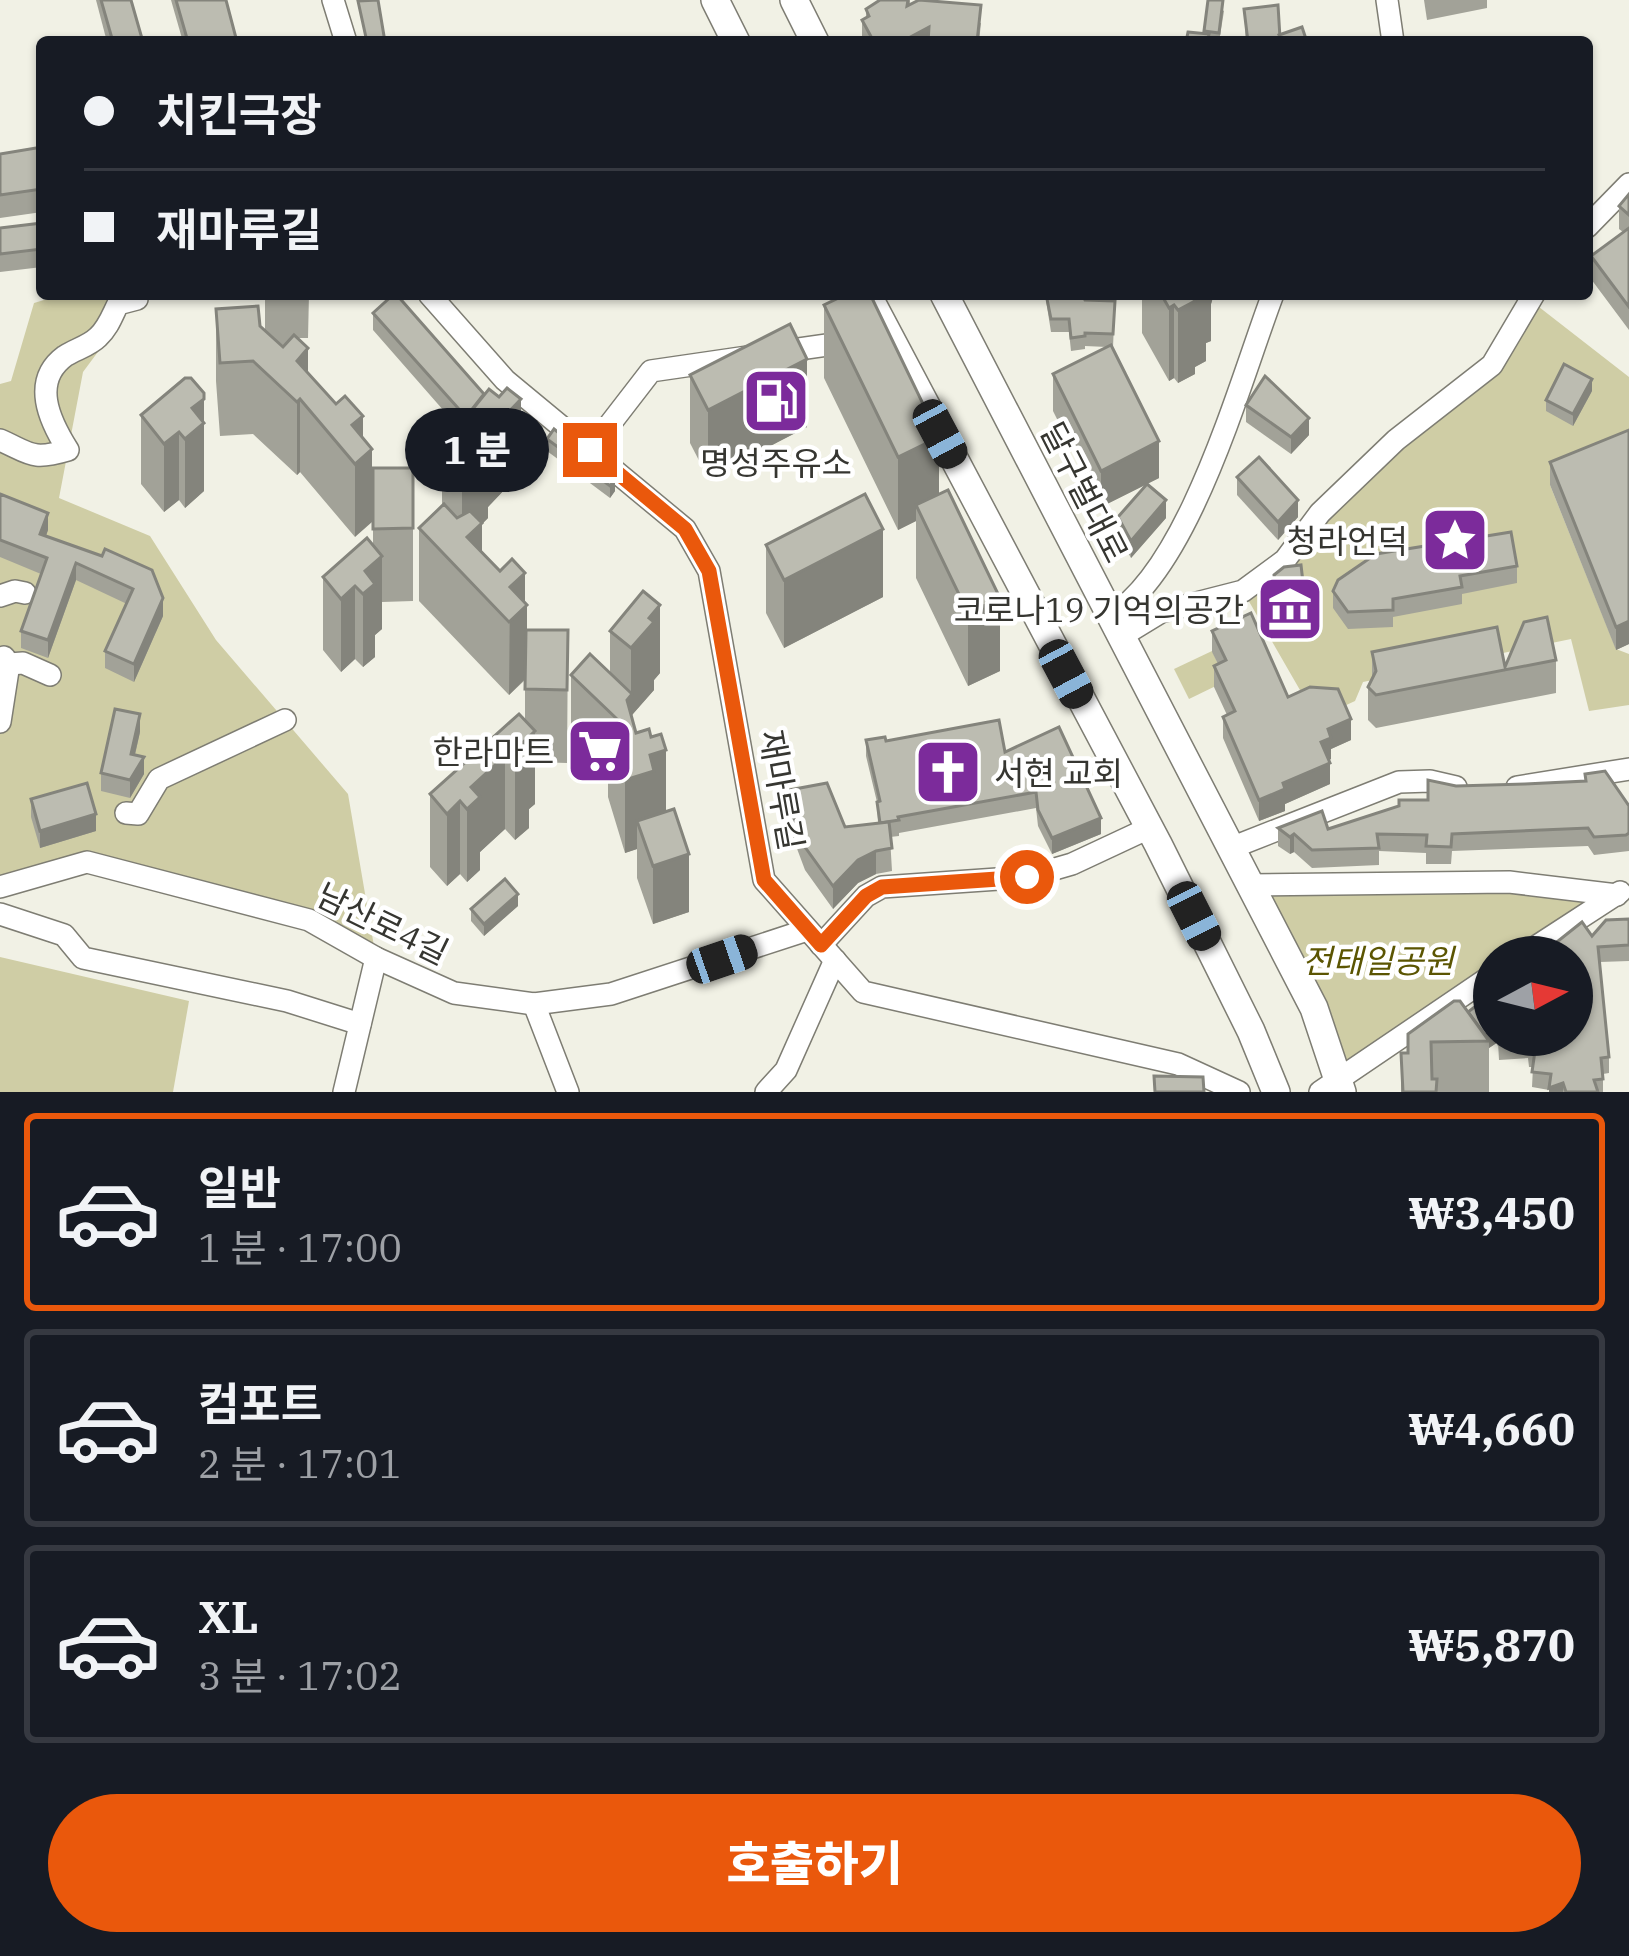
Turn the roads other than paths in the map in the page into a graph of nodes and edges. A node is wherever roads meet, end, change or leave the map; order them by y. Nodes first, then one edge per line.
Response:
1 (333, 0) edge
2 (715, 0) edge
3 (794, 0) edge
4 (1388, 0) edge
5 (344, 36) edge
6 (733, 36) edge
7 (812, 36) edge
8 (1392, 36) edge
9 (1629, 184) edge
10 (1593, 221) edge
11 (133, 300) edge
12 (434, 300) edge
13 (870, 300) edge
14 (947, 300) edge
15 (1271, 300) edge
16 (1530, 300) edge
17 (890, 338) junction
18 (0, 440) edge
19 (590, 450) junction
20 (25, 593) dead end
21 (0, 596) edge
22 (1114, 627) junction
23 (3, 661) edge
24 (50, 675) dead end
25 (285, 720) dead end
26 (0, 722) edge
27 (1629, 769) edge
28 (126, 813) dead end
29 (1149, 828) junction
30 (1231, 848) junction
31 (1248, 885) junction
32 (0, 886) edge
33 (1623, 891) edge
34 (0, 914) edge
35 (1553, 936) edge
36 (821, 945) junction
37 (376, 958) junction
38 (1473, 989) edge
39 (534, 1004) junction
40 (360, 1024) junction
41 (1334, 1087) edge
42 (344, 1092) edge
43 (568, 1092) edge
44 (766, 1092) edge
45 (1239, 1092) edge
46 (1276, 1092) edge

1 - 5 street
2 - 6 main road
3 - 7 main road
4 - 8 street
9 - 10 street
11 - 18 street
12 - 19 street, 재마루길
13 - 17 main road
14 - 22 main road, 달구벌대로
15 - 22 street
16 - 22 street
17 - 19 street
17 - 29 main road
19 - 36 street, 재마루길
20 - 21 street
22 - 30 main road, 달구벌대로
23 - 24 street
23 - 26 street
25 - 28 street
27 - 30 street
29 - 36 street
29 - 46 main road
30 - 31 main road, 달구벌대로
31 - 33 street
31 - 41 main road, 달구벌대로
32 - 37 street, 남산로4길
33 - 35 street
34 - 40 street
36 - 39 street, 남산로4길
36 - 44 street
36 - 45 street, 재마루길
37 - 39 street, 남산로4길
37 - 40 street
38 - 41 street
39 - 43 street
40 - 42 street

